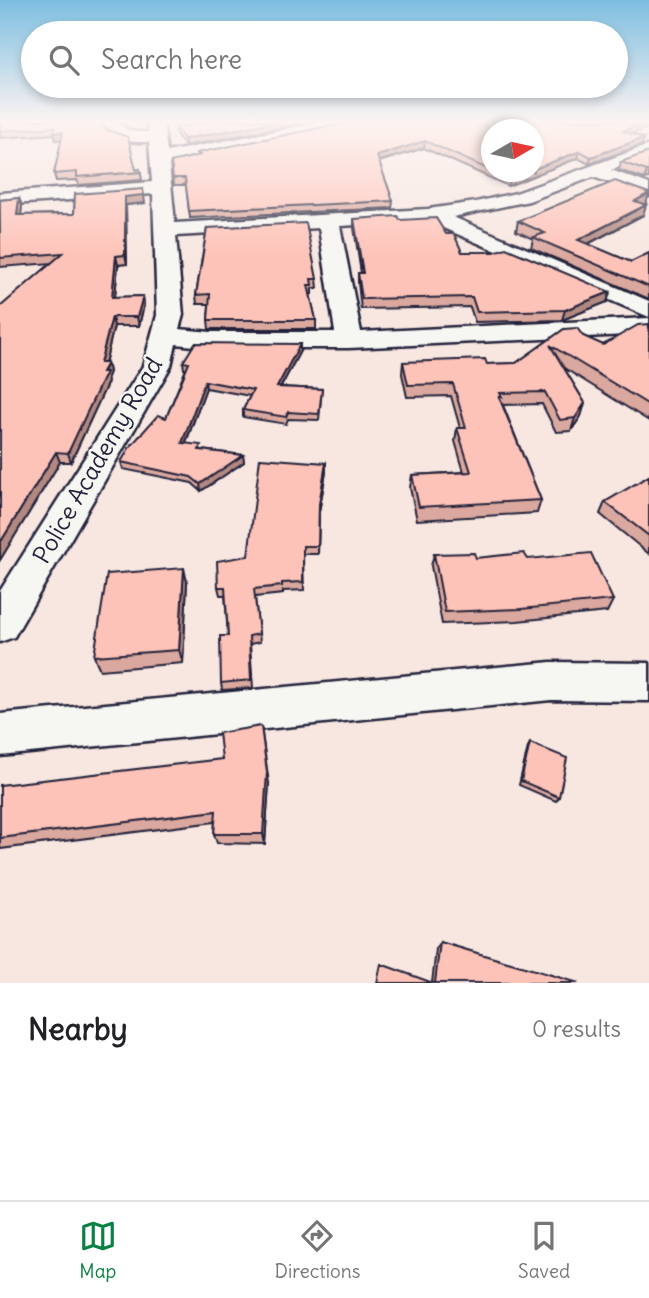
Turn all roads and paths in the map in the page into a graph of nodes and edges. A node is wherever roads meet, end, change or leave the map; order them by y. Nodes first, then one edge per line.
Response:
1 (109, 166) edge
2 (160, 166) edge
3 (607, 166) edge
4 (594, 171) junction
5 (649, 190) edge
6 (0, 199) edge
7 (428, 215) junction
8 (328, 219) junction
9 (166, 230) junction
10 (649, 310) edge
11 (649, 327) edge
12 (165, 335) junction
13 (348, 340) junction
14 (0, 625) edge
15 (649, 682) edge
16 (0, 735) edge

1 - 6 street
2 - 9 street, Police Academy Road
3 - 4 street
4 - 5 street
4 - 7 street
7 - 8 street
7 - 10 street
8 - 9 street
8 - 13 street
9 - 12 street, Police Academy Road
11 - 13 street
12 - 13 street
12 - 14 street, Police Academy Road
15 - 16 street

